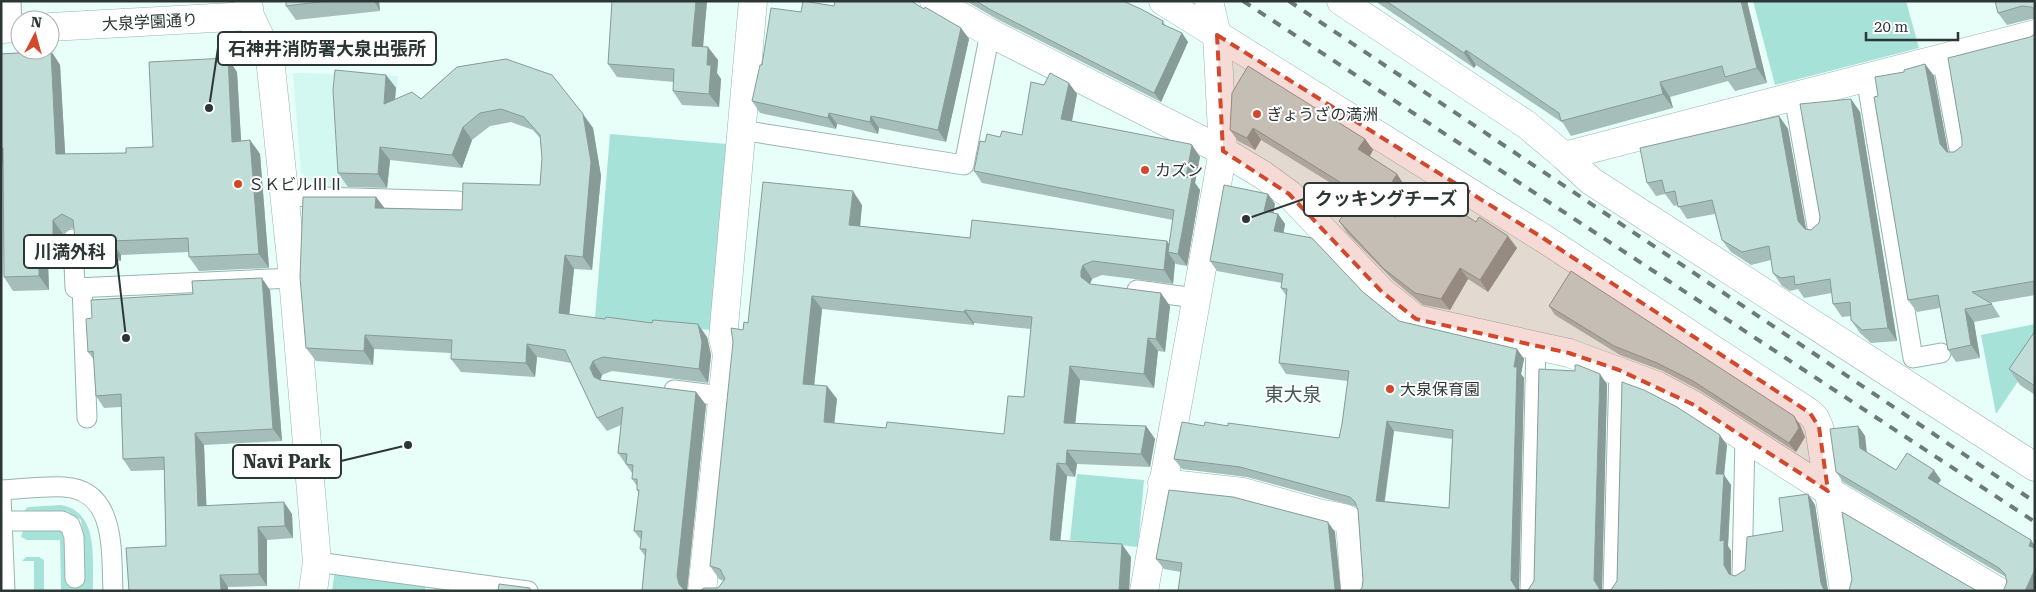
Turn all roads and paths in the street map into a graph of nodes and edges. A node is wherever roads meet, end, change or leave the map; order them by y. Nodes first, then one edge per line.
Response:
1 (753, 1) edge
2 (934, 1) edge
3 (1163, 1) edge
4 (1209, 1) edge
5 (1341, 1) edge
6 (249, 9) edge
7 (60, 26) edge
8 (990, 33) junction
9 (1217, 34) junction
10 (2035, 34) edge
11 (1942, 58) junction
12 (1866, 77) junction
13 (1794, 96) junction
14 (741, 130) junction
15 (1224, 151) junction
16 (1960, 154) edge
17 (1564, 156) junction
18 (284, 196) junction
19 (458, 201) dead end
20 (1818, 232) edge
21 (74, 239) edge
22 (293, 278) junction
23 (82, 288) junction
24 (1120, 288) edge
25 (1195, 298) junction
26 (1536, 345) junction
27 (1942, 353) dead end
28 (1619, 370) junction
29 (658, 388) edge
30 (722, 396) junction
31 (87, 418) dead end
32 (1745, 438) junction
33 (2035, 467) edge
34 (1162, 483) junction
35 (1, 490) edge
36 (1828, 491) junction
37 (1, 495) edge
38 (2, 521) edge
39 (318, 562) junction
40 (1742, 575) edge
41 (74, 578) dead end
42 (438, 584) edge
43 (709, 590) edge
44 (5, 591) edge
45 (113, 591) edge
46 (314, 591) edge
47 (528, 591) edge
48 (1144, 591) edge
49 (1355, 591) edge
50 (1530, 591) edge
51 (1613, 591) edge
52 (1844, 591) edge
53 (1998, 591) edge

1 - 14 street
2 - 8 street
3 - 9 street
4 - 9 street
5 - 17 street
6 - 7 street, 大泉学園通り
6 - 18 street
8 - 14 lane
8 - 15 street
9 - 15 street
9 - 36 street
10 - 11 street
11 - 12 street
11 - 16 lane
12 - 13 street
12 - 27 lane
13 - 17 street
13 - 20 lane
14 - 30 street
15 - 25 street
15 - 26 street
17 - 33 street
18 - 19 lane
18 - 22 street
21 - 23 lane
22 - 23 lane
22 - 39 street
23 - 31 lane
24 - 25 lane
25 - 34 street
26 - 28 street
26 - 50 lane
28 - 32 street
28 - 51 lane
29 - 30 lane
30 - 43 street
32 - 36 street
32 - 40 lane
34 - 48 street
34 - 49 street
35 - 45 lane
36 - 52 street
36 - 53 street
37 - 38 lane
38 - 41 lane
38 - 44 lane
39 - 42 lane
39 - 46 street
42 - 47 lane

